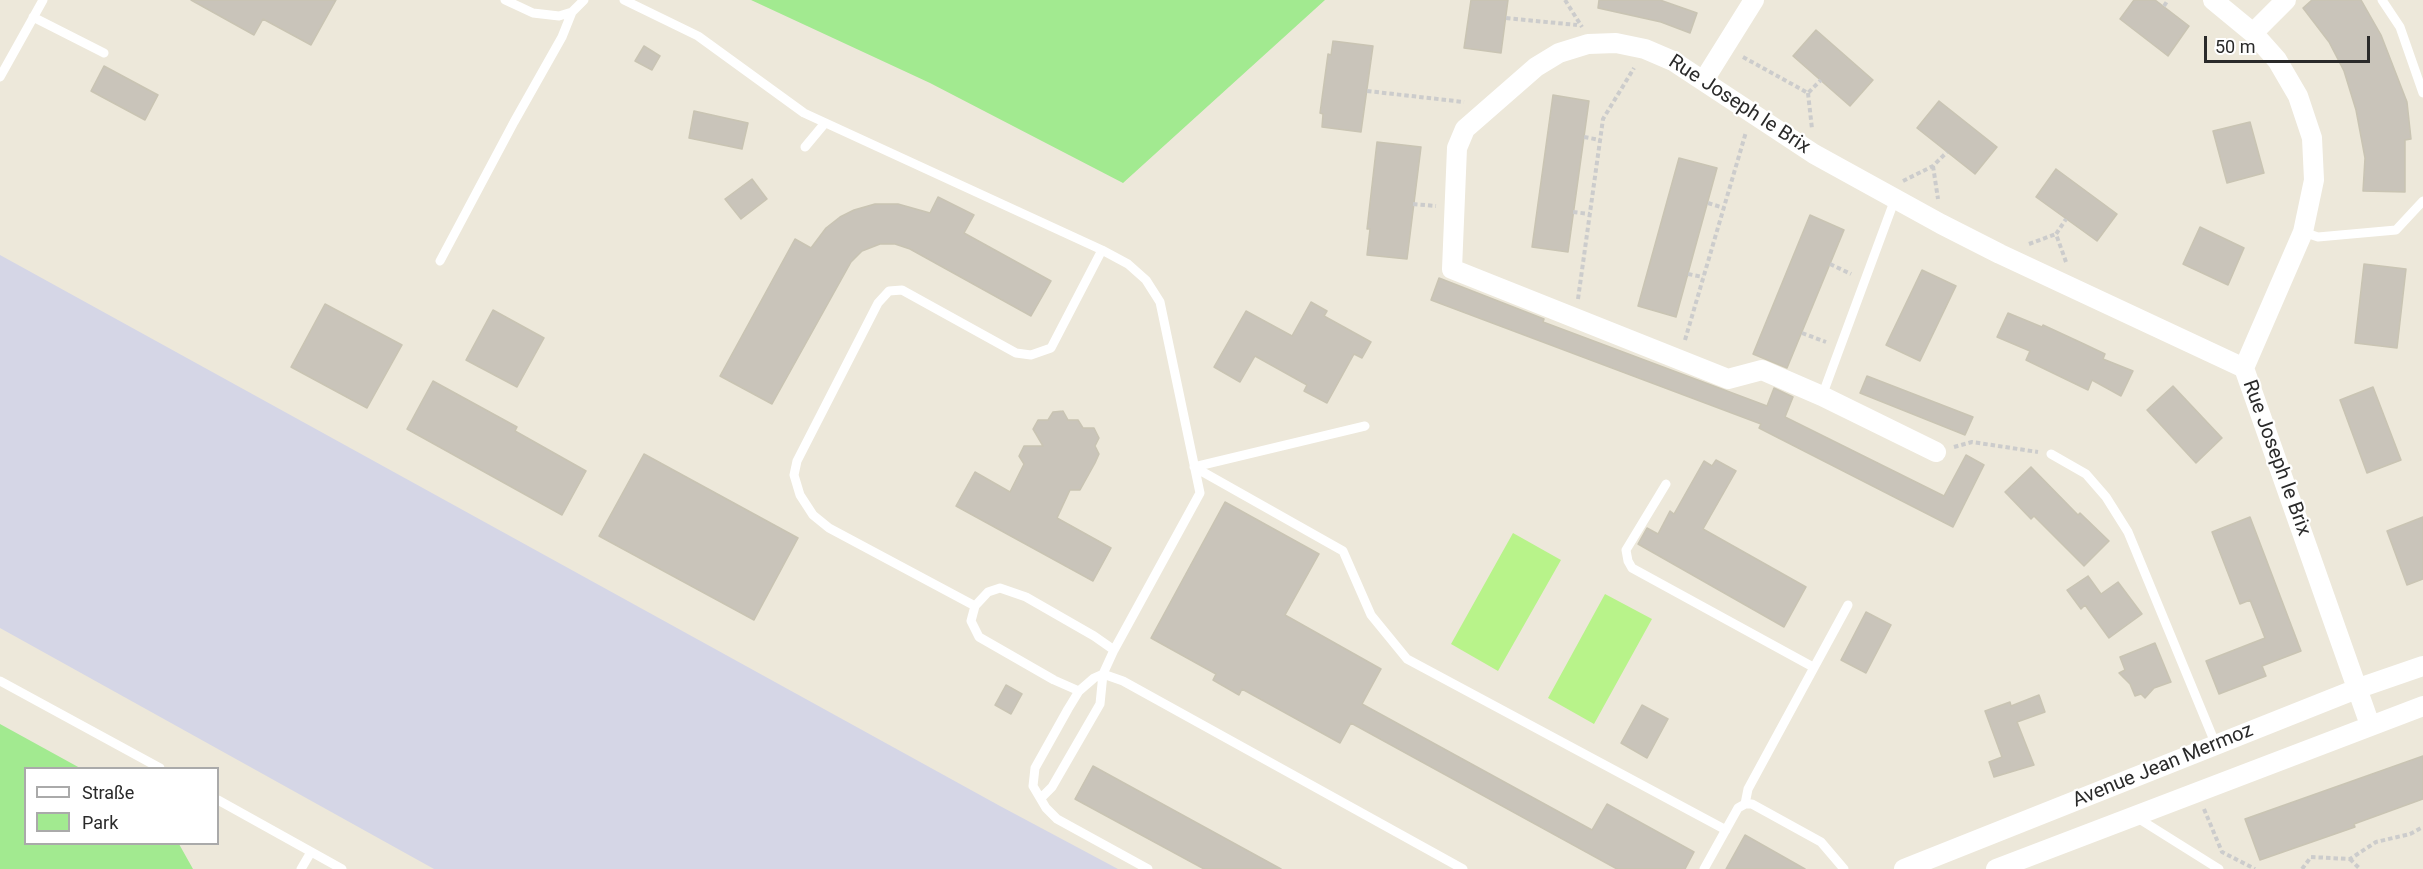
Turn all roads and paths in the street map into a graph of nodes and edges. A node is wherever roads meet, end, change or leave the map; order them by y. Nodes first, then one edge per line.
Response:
1 (44, 0) edge
2 (505, 0) edge
3 (584, 0) edge
4 (624, 0) edge
5 (1564, 0) edge
6 (1754, 0) edge
7 (2168, 0) edge
8 (2213, 0) edge
9 (2286, 0) edge
10 (2382, 0) edge
11 (2164, 6) dead end
12 (572, 12) junction
13 (33, 17) junction
14 (1506, 18) dead end
15 (2253, 33) junction
16 (1585, 35) junction
17 (1723, 47) junction
18 (1645, 49) junction
19 (104, 53) dead end
20 (0, 77) edge
21 (1704, 80) junction
22 (1821, 80) dead end
23 (1367, 91) dead end
24 (1808, 93) junction
25 (2423, 93) edge
26 (1752, 114) junction
27 (1479, 115) junction
28 (825, 123) junction
29 (1584, 137) dead end
30 (1600, 140) junction
31 (805, 147) dead end
32 (1947, 152) dead end
33 (1814, 154) junction
34 (1934, 166) junction
35 (1887, 195) junction
36 (2423, 201) edge
37 (1708, 203) dead end
38 (1724, 208) junction
39 (1573, 212) dead end
40 (1590, 214) junction
41 (2066, 219) dead end
42 (1941, 224) junction
43 (2303, 232) junction
44 (1102, 250) junction
45 (440, 261) dead end
46 (1830, 264) dead end
47 (1688, 274) dead end
48 (1703, 277) junction
49 (1864, 280) junction
50 (2075, 288) junction
51 (1575, 318) junction
52 (1802, 333) dead end
53 (1839, 348) junction
54 (1679, 359) junction
55 (2244, 368) junction
56 (1822, 396) junction
57 (1365, 426) dead end
58 (1936, 452) joint
59 (2051, 454) joint
60 (1194, 467) junction
61 (1666, 484) dead end
62 (1848, 605) dead end
63 (975, 606) junction
64 (1114, 650) junction
65 (2423, 666) edge
66 (1813, 667) junction
67 (1103, 674) junction
68 (0, 681) edge
69 (2359, 688) junction
70 (1079, 691) junction
71 (2423, 706) edge
72 (2370, 725) junction
73 (2216, 745) junction
74 (158, 767) edge
75 (2197, 792) junction
76 (1041, 798) junction
77 (219, 801) edge
78 (1745, 804) junction
79 (2134, 816) junction
80 (2423, 827) edge
81 (1726, 830) junction
82 (311, 852) junction
83 (2350, 859) junction
84 (301, 869) edge
85 (342, 869) edge
86 (1148, 869) edge
87 (1463, 869) edge
88 (1704, 869) edge
89 (1844, 869) edge
90 (1904, 869) edge
91 (1996, 869) edge
92 (2219, 869) edge
93 (2255, 869) edge
94 (2302, 869) edge
95 (2360, 869) edge

1 - 13 lane
2 - 12 lane
3 - 12 lane
4 - 28 lane
5 - 16 path
6 - 17 street
7 - 11 path
8 - 15 street
9 - 15 street
10 - 25 lane
12 - 45 lane
13 - 19 lane
13 - 20 lane
14 - 16 path
15 - 43 street
16 - 18 street, Rue Joseph le Brix
16 - 27 street, Rue Joseph le Brix
17 - 21 street
17 - 24 path
18 - 21 street, Rue Joseph le Brix
18 - 30 path
21 - 26 street, Rue Joseph le Brix
22 - 24 path
23 - 27 path
24 - 33 path
26 - 33 street, Rue Joseph le Brix
26 - 38 path
27 - 51 street, Rue Joseph le Brix
28 - 31 lane
28 - 44 lane
29 - 30 path
30 - 40 path
32 - 34 path
33 - 35 street, Rue Joseph le Brix
34 - 35 path
34 - 42 path
35 - 42 street, Rue Joseph le Brix
35 - 49 lane
36 - 43 lane
37 - 38 path
38 - 48 path
39 - 40 path
40 - 51 path
41 - 50 path
42 - 50 street, Rue Joseph le Brix
43 - 55 street
44 - 60 lane
44 - 63 lane
46 - 49 path
47 - 48 path
48 - 54 path
49 - 53 lane
50 - 55 street, Rue Joseph le Brix
51 - 54 street, Rue Joseph le Brix
52 - 53 path
53 - 56 lane
54 - 56 street, Rue Joseph le Brix
55 - 69 street, Rue Joseph le Brix
56 - 58 street, Rue Joseph le Brix
57 - 60 lane
58 - 59 path
59 - 73 lane
60 - 64 lane
60 - 81 lane
61 - 66 lane
62 - 66 lane
63 - 64 lane
63 - 70 lane
64 - 67 lane
65 - 69 street, Avenue Jean Mermoz
66 - 78 lane
67 - 70 lane
67 - 76 lane
67 - 87 lane
68 - 74 lane
69 - 72 street, Rue Joseph le Brix
69 - 73 street, Avenue Jean Mermoz
70 - 76 lane
71 - 72 street, Avenue Jean Mermoz
72 - 75 street, Avenue Jean Mermoz
73 - 90 street, Avenue Jean Mermoz
75 - 79 street, Avenue Jean Mermoz
75 - 93 path
76 - 86 lane
77 - 82 lane
78 - 81 lane
78 - 89 lane
79 - 91 street, Avenue Jean Mermoz
79 - 92 lane
80 - 83 path
81 - 88 lane
82 - 84 lane
82 - 85 lane
83 - 94 path
83 - 95 path

